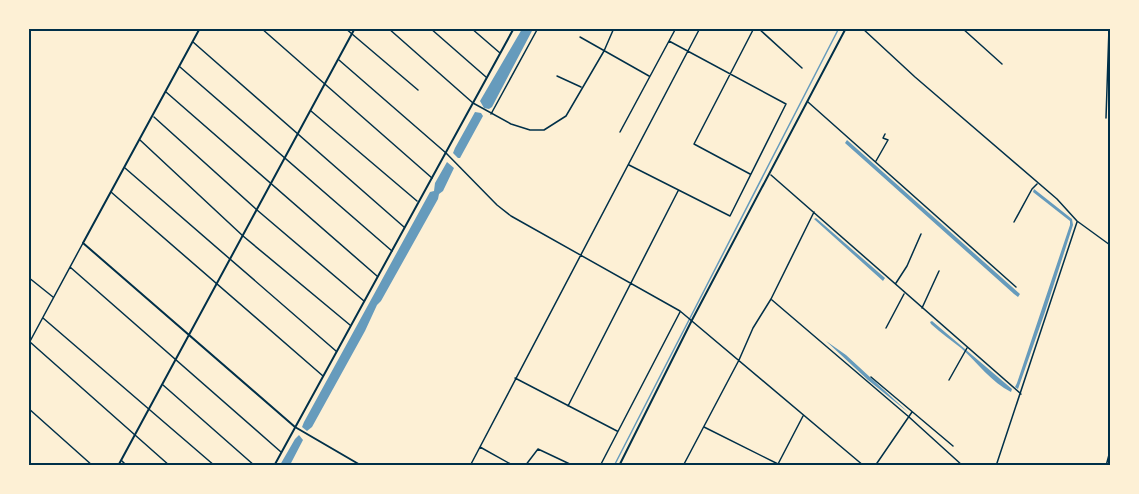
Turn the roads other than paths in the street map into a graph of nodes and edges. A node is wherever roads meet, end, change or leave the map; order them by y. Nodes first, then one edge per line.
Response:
1 (200, 28) edge
2 (261, 28) edge
3 (345, 28) edge
4 (355, 28) edge
5 (388, 28) edge
6 (430, 28) edge
7 (471, 28) edge
8 (538, 28) edge
9 (614, 28) edge
10 (676, 28) edge
11 (700, 28) edge
12 (756, 28) edge
13 (846, 28) edge
14 (862, 28) edge
15 (962, 28) edge
16 (1109, 28) edge
17 (514, 29) edge
18 (352, 35) junction
19 (580, 37) dead end
20 (669, 41) junction
21 (193, 42) junction
22 (604, 51) junction
23 (688, 52) junction
24 (501, 54) junction
25 (339, 59) junction
26 (1002, 64) dead end
27 (179, 67) junction
28 (802, 68) dead end
29 (729, 74) junction
30 (557, 76) dead end
31 (650, 76) junction
32 (487, 78) junction
33 (325, 84) junction
34 (581, 88) junction
35 (418, 90) dead end
36 (166, 92) junction
37 (808, 101) junction
38 (473, 103) junction
39 (311, 111) junction
40 (491, 114) junction
41 (153, 116) junction
42 (1106, 118) dead end
43 (620, 132) dead end
44 (885, 134) dead end
45 (298, 135) junction
46 (140, 140) junction
47 (446, 153) junction
48 (285, 159) junction
49 (875, 161) junction
50 (628, 164) junction
51 (125, 168) junction
52 (750, 174) junction
53 (770, 174) junction
54 (432, 178) junction
55 (1038, 183) junction
56 (271, 184) junction
57 (678, 190) junction
58 (111, 192) junction
59 (419, 202) junction
60 (256, 210) junction
61 (814, 212) junction
62 (1077, 221) junction
63 (1014, 222) dead end
64 (405, 227) junction
65 (921, 234) dead end
66 (243, 236) junction
67 (83, 243) junction
68 (1110, 245) edge
69 (392, 251) junction
70 (581, 255) junction
71 (230, 260) junction
72 (70, 267) junction
73 (939, 271) dead end
74 (378, 276) junction
75 (28, 277) edge
76 (217, 284) junction
77 (631, 284) junction
78 (895, 285) junction
79 (1016, 287) dead end
80 (904, 294) junction
81 (53, 297) junction
82 (771, 299) junction
83 (364, 301) junction
84 (922, 308) junction
85 (680, 311) junction
86 (43, 318) junction
87 (691, 320) junction
88 (351, 325) junction
89 (886, 328) dead end
90 (189, 335) junction
91 (29, 344) edge
92 (967, 347) junction
93 (337, 351) junction
94 (176, 360) junction
95 (740, 360) junction
96 (323, 376) junction
97 (872, 377) dead end
98 (515, 378) junction
99 (949, 380) dead end
100 (162, 385) junction
101 (1021, 394) junction
102 (568, 406) junction
103 (28, 408) edge
104 (149, 410) junction
105 (912, 412) junction
106 (804, 415) junction
107 (909, 417) junction
108 (296, 427) junction
109 (704, 427) junction
110 (617, 432) junction
111 (135, 435) junction
112 (953, 446) dead end
113 (479, 447) junction
114 (1110, 451) edge
115 (281, 453) junction
116 (121, 460) junction
117 (778, 464) edge
118 (93, 465) edge
119 (118, 465) edge
120 (127, 465) edge
121 (170, 465) edge
122 (214, 465) edge
123 (255, 465) edge
124 (274, 465) edge
125 (362, 465) edge
126 (470, 465) edge
127 (514, 465) edge
128 (525, 465) edge
129 (574, 465) edge
130 (600, 465) edge
131 (619, 465) edge
132 (683, 465) edge
133 (864, 465) edge
134 (875, 465) edge
135 (963, 465) edge
136 (996, 465) edge
137 (1106, 465) edge

1 - 21 street
2 - 33 street
3 - 18 street
4 - 18 street
5 - 38 street
6 - 32 street
7 - 24 street
8 - 40 street
9 - 22 street
10 - 20 street
11 - 23 street
12 - 28 street
12 - 29 street
13 - 37 street
14 - 55 street
15 - 26 street
16 - 42 street
17 - 24 street
18 - 25 street
18 - 35 street
19 - 22 street
20 - 23 street
20 - 31 street
21 - 27 street
21 - 45 street
22 - 31 street
22 - 34 street
23 - 29 street
23 - 50 street
24 - 32 street
25 - 33 street
25 - 47 street
27 - 36 street
27 - 48 street
29 - 52 street
29 - 52 street
30 - 34 street
31 - 43 street
32 - 38 street
33 - 39 street
33 - 54 street
34 - 40 street
36 - 41 street
36 - 56 street
37 - 49 street
37 - 53 street
38 - 40 street
38 - 47 street
39 - 45 street
39 - 59 street
41 - 46 street
41 - 60 street
44 - 49 street
45 - 48 street
45 - 64 street
46 - 51 street
46 - 66 street
47 - 54 street
47 - 70 street
48 - 56 street
48 - 69 street
49 - 79 street
50 - 57 street
50 - 70 street
51 - 58 street
51 - 71 street
52 - 57 street
53 - 61 street
53 - 87 street
54 - 59 street
55 - 62 street
55 - 63 street
56 - 60 street
56 - 74 street
57 - 77 street
58 - 67 street
58 - 76 street
59 - 64 street
60 - 66 street
60 - 83 street
61 - 78 street
61 - 82 street
62 - 68 street
62 - 101 street
64 - 69 street
65 - 78 street
66 - 71 street
66 - 88 street
67 - 72 street
67 - 90 street
69 - 74 street
70 - 77 street
70 - 98 street
71 - 76 street
71 - 93 street
72 - 81 street
72 - 94 street
73 - 84 street
74 - 83 street
75 - 81 street
76 - 90 street
76 - 96 street
77 - 85 street
77 - 102 street
78 - 80 street
80 - 84 street
80 - 89 street
81 - 86 street
82 - 95 street
82 - 107 street
83 - 88 street
84 - 92 street
85 - 87 street
85 - 110 street
86 - 91 street
86 - 104 street
87 - 95 street
87 - 131 street
88 - 93 street
90 - 94 street
90 - 108 street
91 - 111 street
92 - 99 street
92 - 101 street
93 - 96 street
94 - 100 street
94 - 115 street
95 - 106 street
95 - 109 street
96 - 108 street
97 - 105 street
98 - 102 street
98 - 113 street
100 - 104 street
100 - 123 street
101 - 136 street
102 - 110 street
103 - 118 street
104 - 111 street
104 - 122 street
105 - 107 street
105 - 112 street
106 - 117 street
106 - 133 street
107 - 134 street
107 - 135 street
108 - 115 street
108 - 125 street
109 - 117 street
109 - 132 street
110 - 130 street
111 - 116 street
111 - 121 street
113 - 126 street
113 - 127 street
114 - 137 street
115 - 124 street
116 - 119 street
116 - 120 street
128 - 129 street

